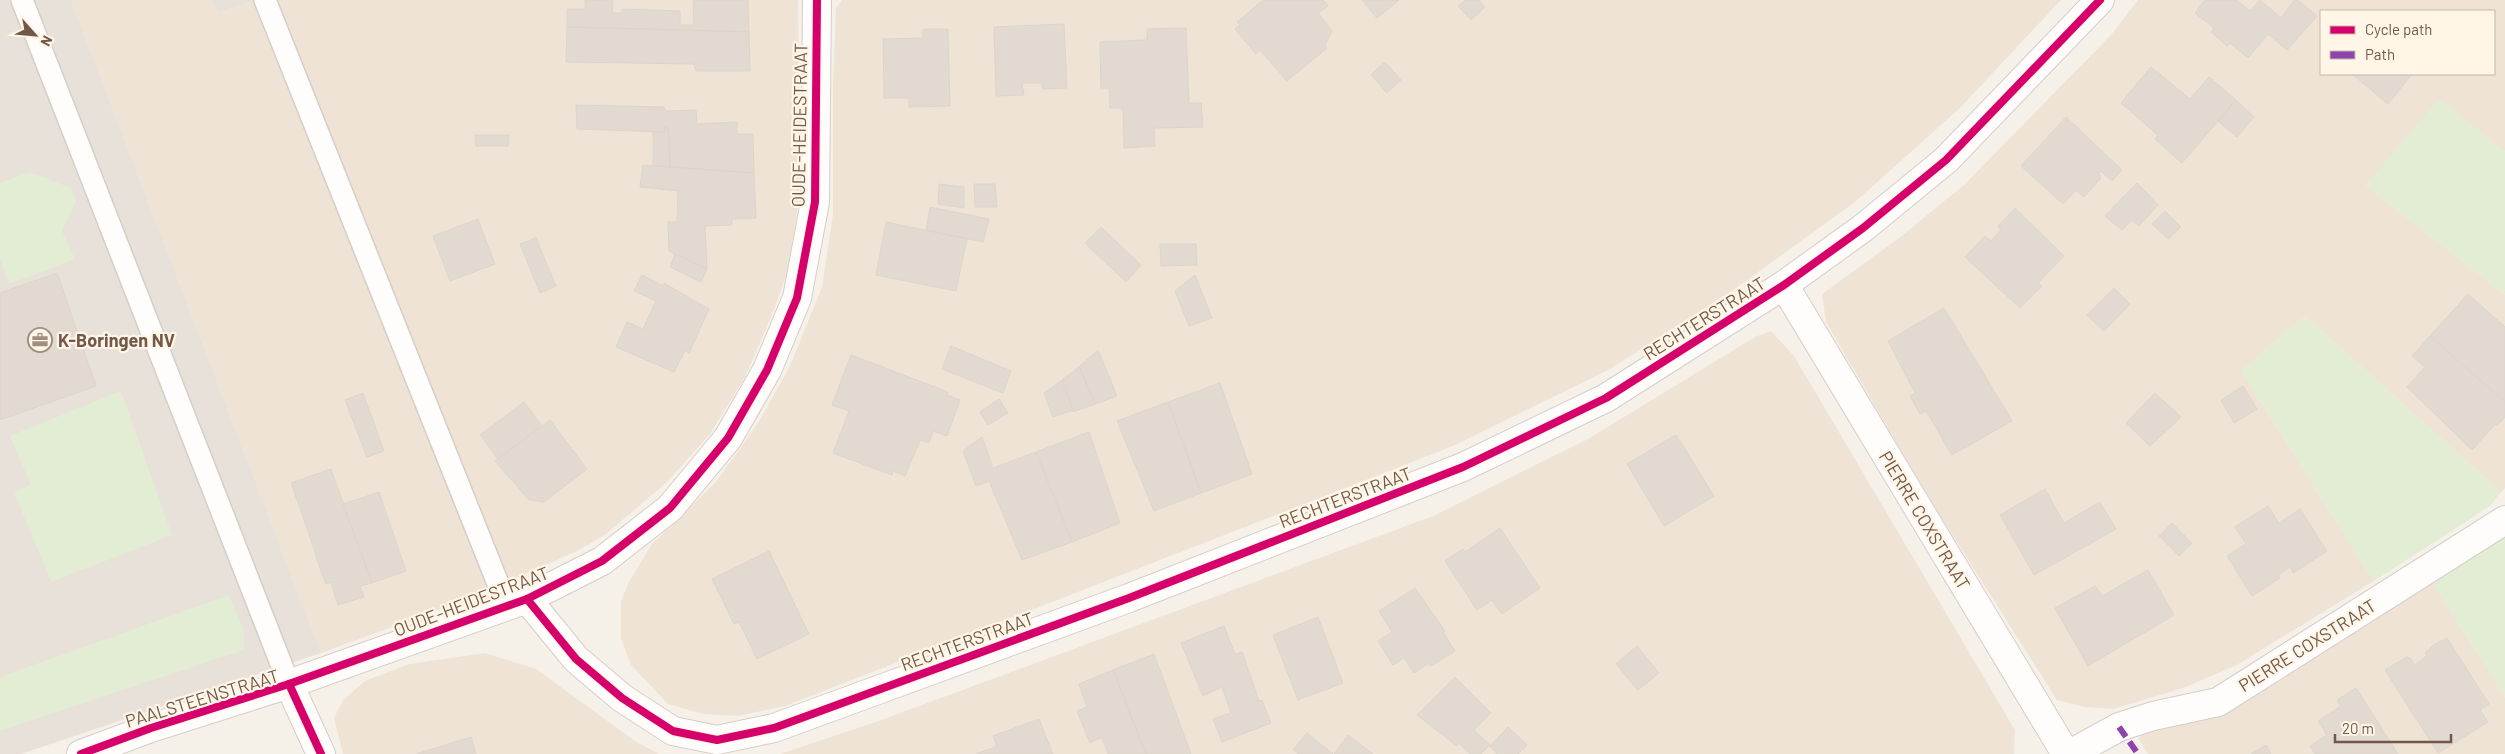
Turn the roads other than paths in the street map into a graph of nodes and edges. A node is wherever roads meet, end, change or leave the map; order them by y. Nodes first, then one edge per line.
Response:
1 (22, 0) edge
2 (264, 0) edge
3 (817, 0) edge
4 (2100, 0) edge
5 (1784, 285) junction
6 (2505, 520) edge
7 (517, 602) junction
8 (289, 684) junction
9 (81, 754) edge
10 (321, 754) edge
11 (2068, 754) edge

1 - 8 lane
2 - 7 lane
3 - 7 street, OUDE-HEIDESTRAAT
4 - 5 street, RECHTERSTRAAT
5 - 7 street, RECHTERSTRAAT
5 - 11 street, PIERRE COXSTRAAT
6 - 11 street, PIERRE COXSTRAAT
7 - 8 street, OUDE-HEIDESTRAAT
8 - 9 street, PAALSTEENSTRAAT
8 - 10 street, PAALSTEENSTRAAT

